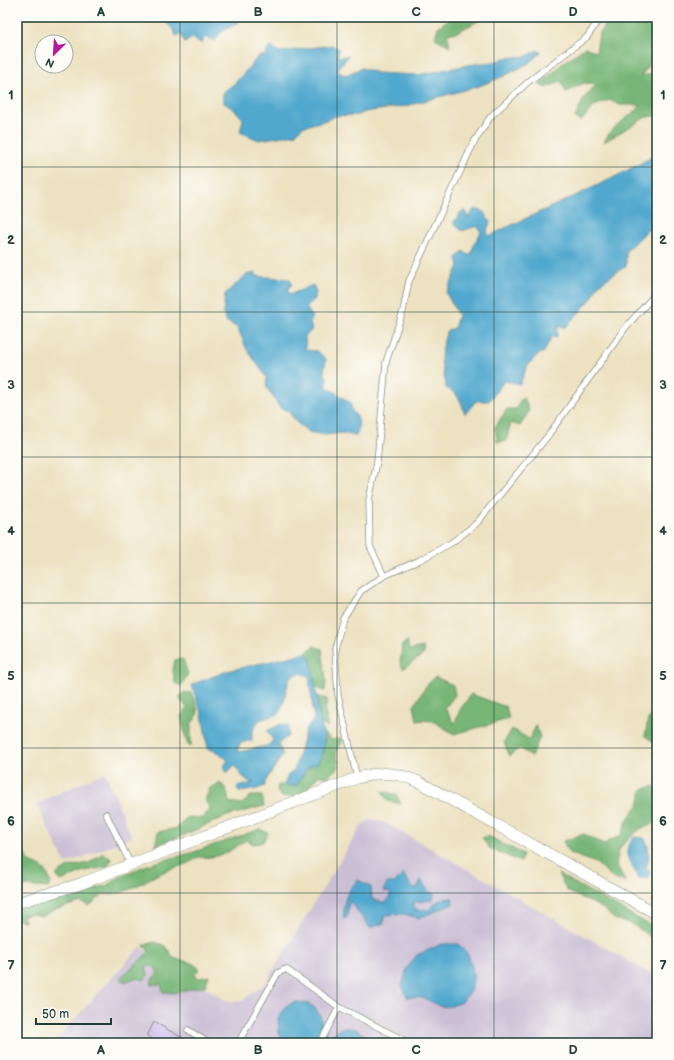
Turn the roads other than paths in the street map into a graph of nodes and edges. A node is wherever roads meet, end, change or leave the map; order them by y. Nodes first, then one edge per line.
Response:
1 (601, 17) edge
2 (657, 292) edge
3 (384, 576) junction
4 (357, 778) junction
5 (106, 814) dead end
6 (131, 865) junction
7 (17, 903) edge
8 (657, 914) edge
9 (339, 1007) junction
10 (188, 1030) dead end
11 (394, 1036) junction
12 (204, 1043) edge
13 (238, 1043) edge
14 (320, 1043) edge
15 (390, 1043) edge
16 (409, 1043) edge

1 - 3 lane
2 - 3 lane
3 - 4 lane
4 - 6 street
4 - 8 street
5 - 6 lane
6 - 7 street
9 - 11 lane
9 - 13 lane
9 - 14 lane
10 - 12 lane
11 - 15 lane
11 - 16 lane

